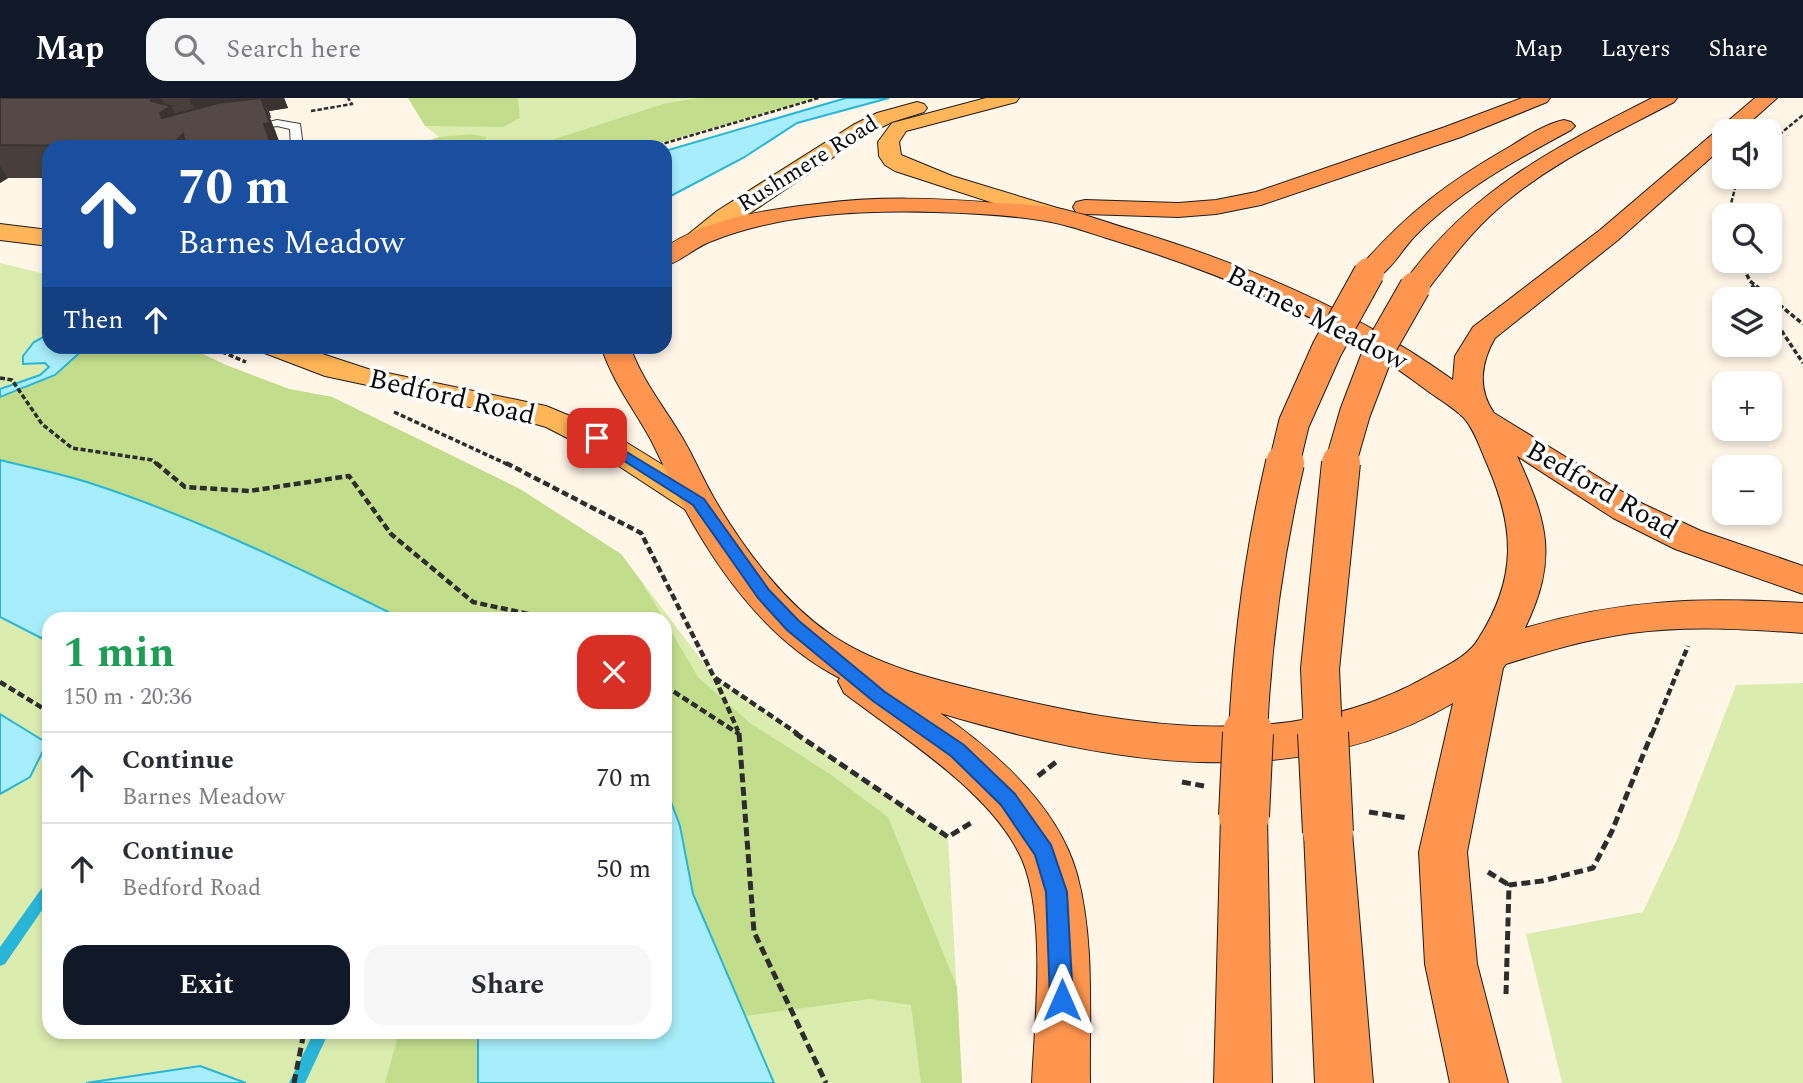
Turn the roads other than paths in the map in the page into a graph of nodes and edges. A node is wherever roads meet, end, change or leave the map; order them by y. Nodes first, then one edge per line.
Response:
1 (966, 98) edge
2 (1009, 98) edge
3 (1540, 98) edge
4 (1667, 98) edge
5 (1767, 98) edge
6 (1582, 117) dead end
7 (1742, 119) edge
8 (235, 130) edge
9 (297, 140) edge
10 (1712, 145) edge
11 (1006, 198) junction
12 (1055, 215) junction
13 (759, 218) junction
14 (0, 232) edge
15 (42, 237) edge
16 (684, 243) edge
17 (288, 354) edge
18 (617, 354) edge
19 (1480, 417) junction
20 (698, 502) junction
21 (1803, 580) edge
22 (1803, 618) edge
23 (820, 648) junction
24 (1488, 659) junction
25 (1061, 1083) edge
26 (1243, 1083) edge
27 (1344, 1083) edge
28 (1479, 1083) edge

1 - 16 main road, Rushmere Road
2 - 11 main road, Rushmere Road
3 - 11 highway
4 - 27 highway, bridge
5 - 7 highway
6 - 26 highway, bridge
8 - 9 lane
10 - 19 highway
11 - 12 main road, Rushmere Road
11 - 13 highway
12 - 13 highway, Barnes Meadow
12 - 19 highway, Barnes Meadow
13 - 16 highway, Barnes Meadow
14 - 15 main road
17 - 20 main road, Bedford Road
18 - 20 highway
19 - 21 highway, Bedford Road
19 - 24 highway
20 - 23 highway
22 - 24 highway
23 - 24 highway
23 - 25 highway
24 - 28 highway

